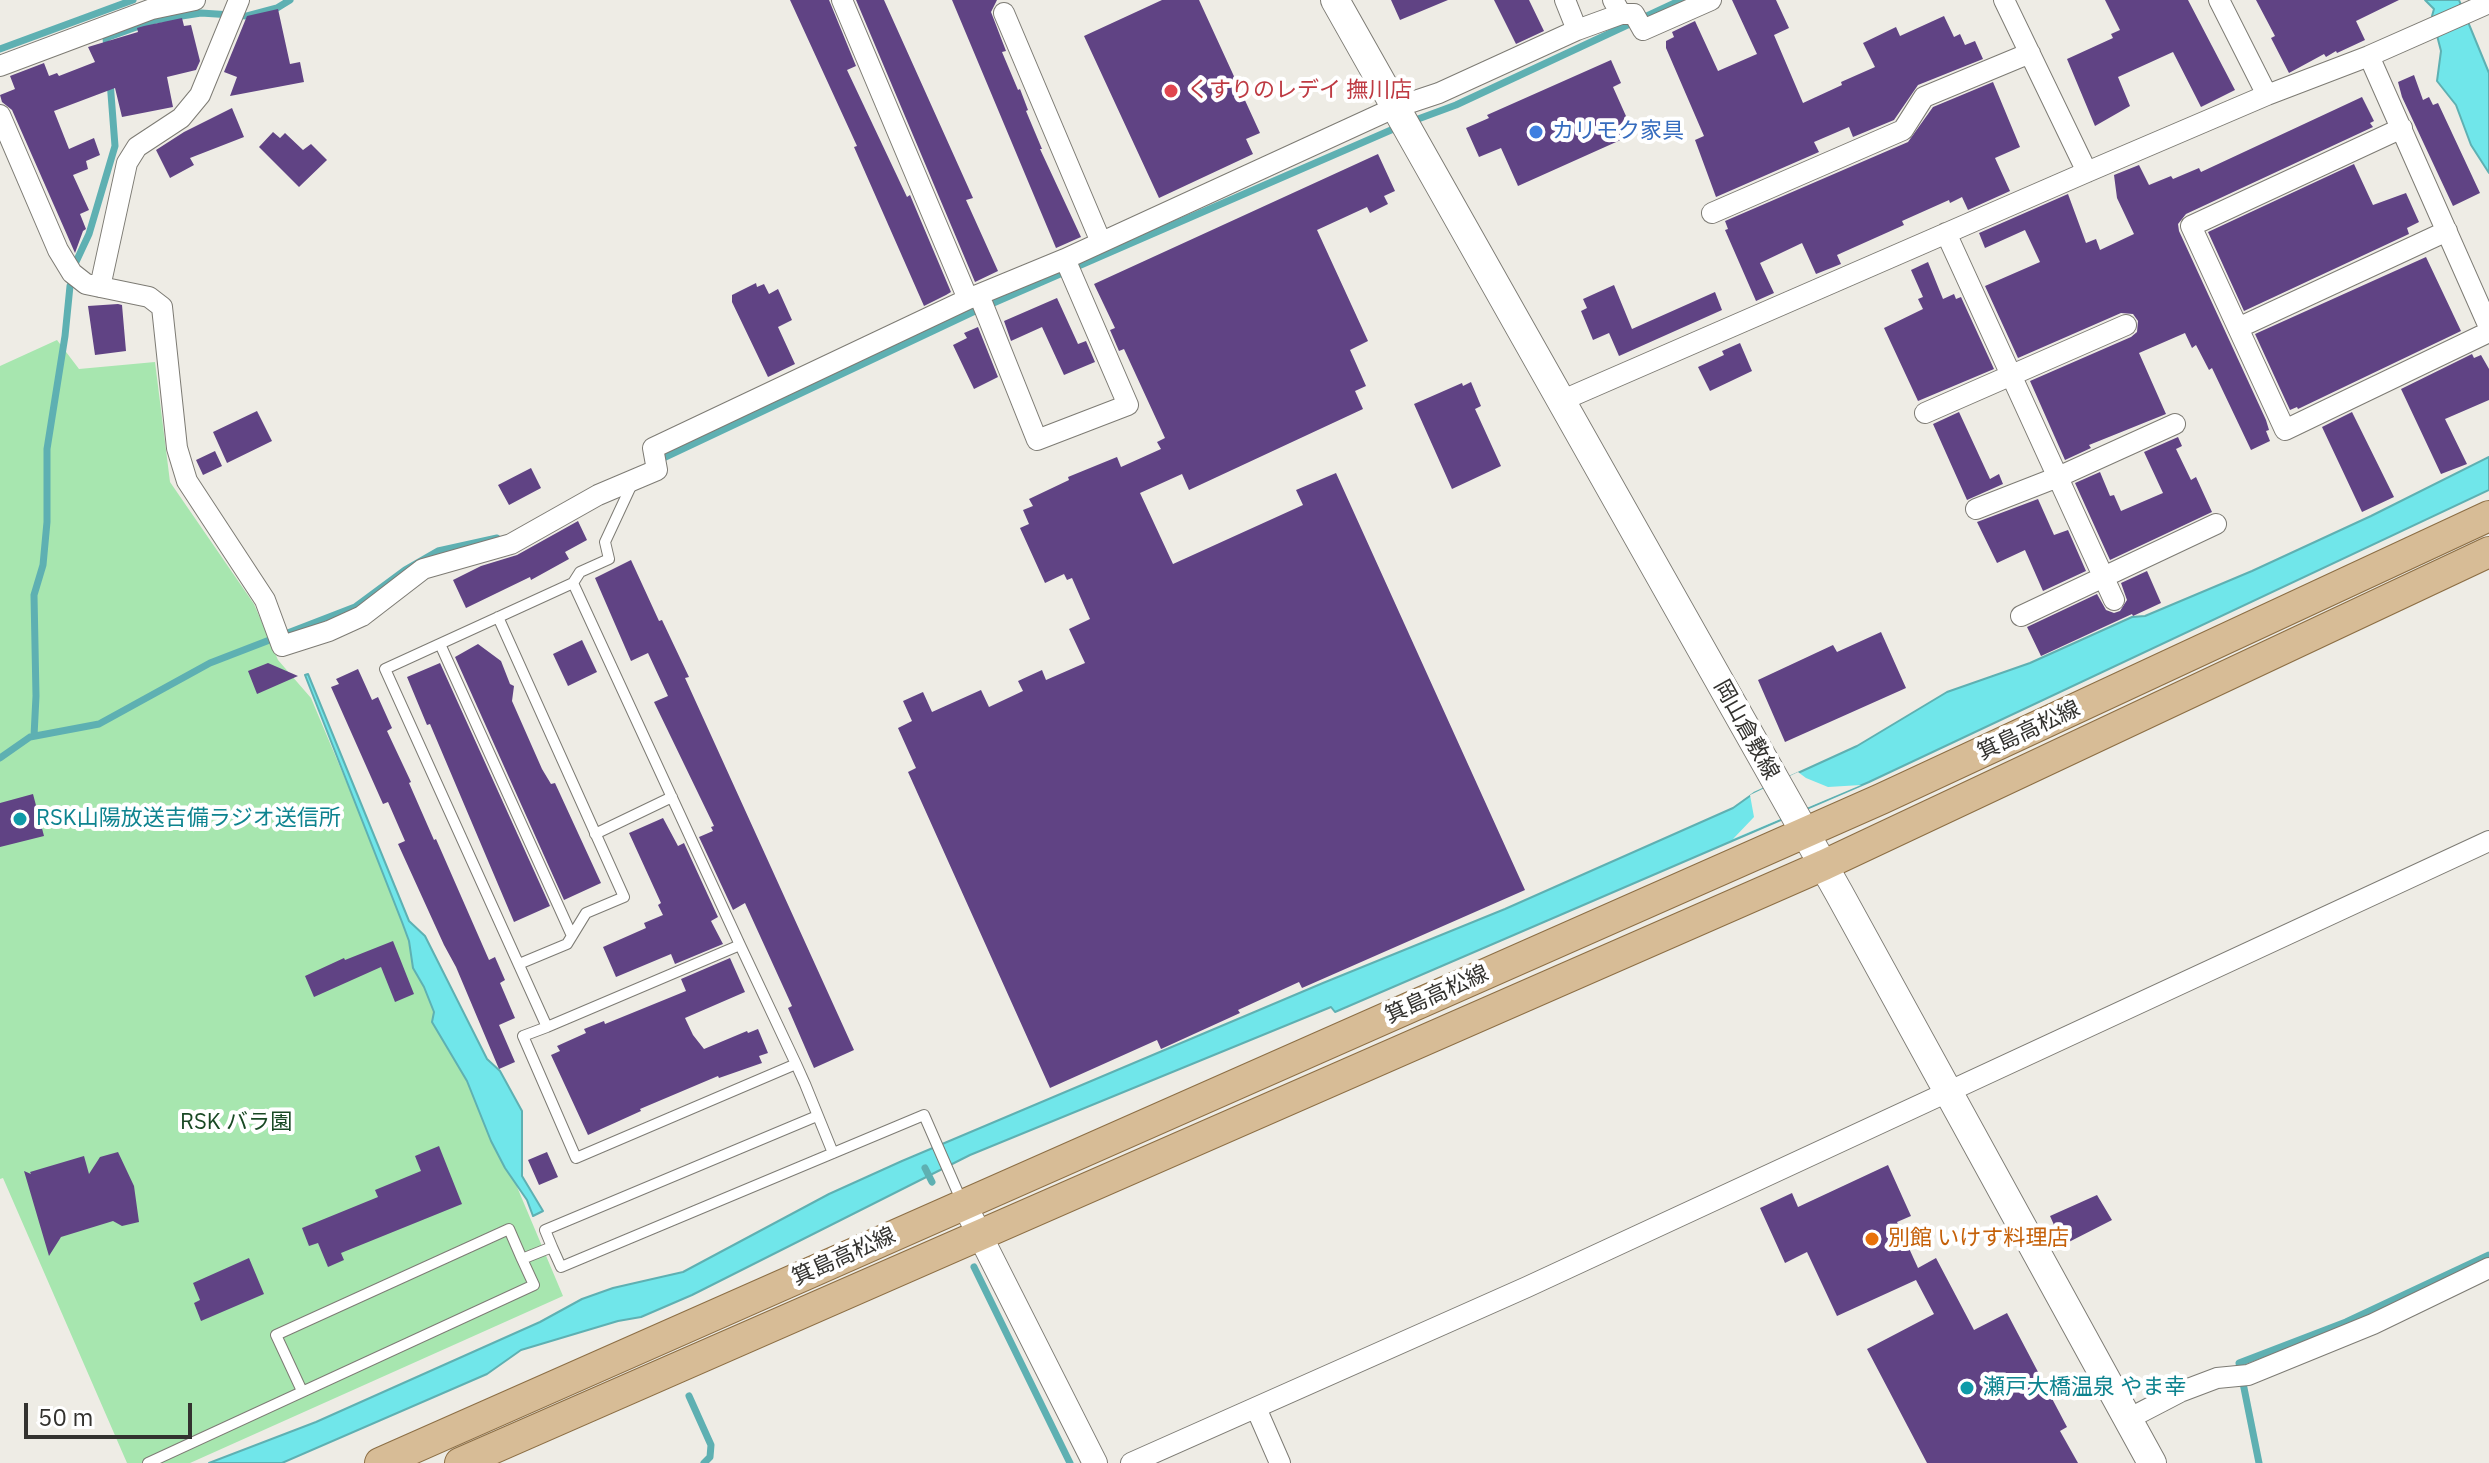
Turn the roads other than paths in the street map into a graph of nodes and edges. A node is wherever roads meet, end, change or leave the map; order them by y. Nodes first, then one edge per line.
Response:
1 (195, 0) edge
2 (842, 0) edge
3 (1335, 0) edge
4 (1565, 0) edge
5 (1711, 0) edge
6 (2004, 0) edge
7 (2219, 0) edge
8 (2489, 3) edge
9 (235, 10) edge
10 (1004, 13) dead end
11 (1628, 14) edge
12 (1577, 30) junction
13 (2030, 53) junction
14 (2369, 56) junction
15 (0, 66) edge
16 (2267, 95) junction
17 (0, 115) edge
18 (1400, 118) junction
19 (2402, 128) junction
20 (2087, 172) junction
21 (1712, 213) dead end
22 (2447, 231) junction
23 (1946, 233) junction
24 (1101, 242) junction
25 (1068, 266) junction
26 (100, 287) junction
27 (978, 302) junction
28 (2126, 325) dead end
29 (2238, 328) junction
30 (2489, 329) edge
31 (2010, 375) junction
32 (1563, 400) junction
33 (1925, 413) dead end
34 (2175, 424) dead end
35 (2058, 477) junction
36 (633, 480) junction
37 (1976, 509) dead end
38 (2489, 516) edge
39 (2216, 524) dead end
40 (2489, 552) edge
41 (2103, 577) junction
42 (573, 583) junction
43 (2114, 600) dead end
44 (2021, 616) dead end
45 (498, 617) junction
46 (440, 644) junction
47 (672, 797) junction
48 (1799, 823) junction
49 (595, 834) junction
50 (2489, 841) edge
51 (1824, 865) junction
52 (572, 936) junction
53 (740, 945) junction
54 (519, 964) junction
55 (547, 1027) junction
56 (796, 1064) junction
57 (1950, 1091) junction
58 (817, 1116) junction
59 (833, 1153) junction
60 (964, 1204) junction
61 (979, 1235) junction
62 (545, 1249) junction
63 (522, 1259) junction
64 (2489, 1268) edge
65 (302, 1391) junction
66 (1256, 1408) junction
67 (2128, 1419) junction
68 (148, 1463) edge
69 (380, 1463) edge
70 (460, 1463) edge
71 (1095, 1463) edge
72 (1131, 1463) edge
73 (1280, 1463) edge
74 (2152, 1463) edge

1 - 15 street
2 - 27 street
3 - 18 main road, 岡山倉敷線
4 - 12 street
5 - 11 street
6 - 13 street
7 - 16 street
8 - 14 street
9 - 26 street
10 - 24 street
11 - 12 street
12 - 18 street
13 - 20 street
13 - 21 street
14 - 16 street
14 - 19 street
16 - 20 street
17 - 26 street
18 - 24 street
18 - 32 main road, 岡山倉敷線
19 - 22 street
19 - 29 street
20 - 23 street
22 - 29 street
22 - 30 street
23 - 31 street
23 - 32 street
24 - 25 street
25 - 27 street
25 - 27 street
26 - 36 street
27 - 36 street
28 - 31 street
29 - 30 street
31 - 33 street
31 - 35 street
32 - 48 main road, 岡山倉敷線
34 - 35 street
35 - 37 street
35 - 41 street
36 - 42 lane
38 - 48 main road, 箕島高松線
39 - 41 street
40 - 51 main road, 箕島高松線
41 - 43 street
41 - 44 street
42 - 45 lane
42 - 47 lane
45 - 46 lane
45 - 49 lane
46 - 52 lane
46 - 54 lane
47 - 49 lane
47 - 53 lane
48 - 51 main road, 岡山倉敷線
48 - 60 main road, 箕島高松線
49 - 52 lane
50 - 57 street
51 - 57 main road, 岡山倉敷線
51 - 61 main road, 箕島高松線
52 - 54 lane
53 - 55 lane
53 - 56 lane
54 - 55 lane
55 - 56 lane
56 - 58 lane
57 - 66 street
57 - 67 main road, 岡山倉敷線
58 - 59 lane
58 - 62 lane
59 - 60 lane
59 - 62 lane
60 - 61 street
60 - 69 main road, 箕島高松線
61 - 70 main road, 箕島高松線
61 - 71 street
62 - 63 lane
63 - 65 lane
63 - 65 lane
64 - 67 street
65 - 68 lane
66 - 72 street
66 - 73 street
67 - 74 main road, 岡山倉敷線

